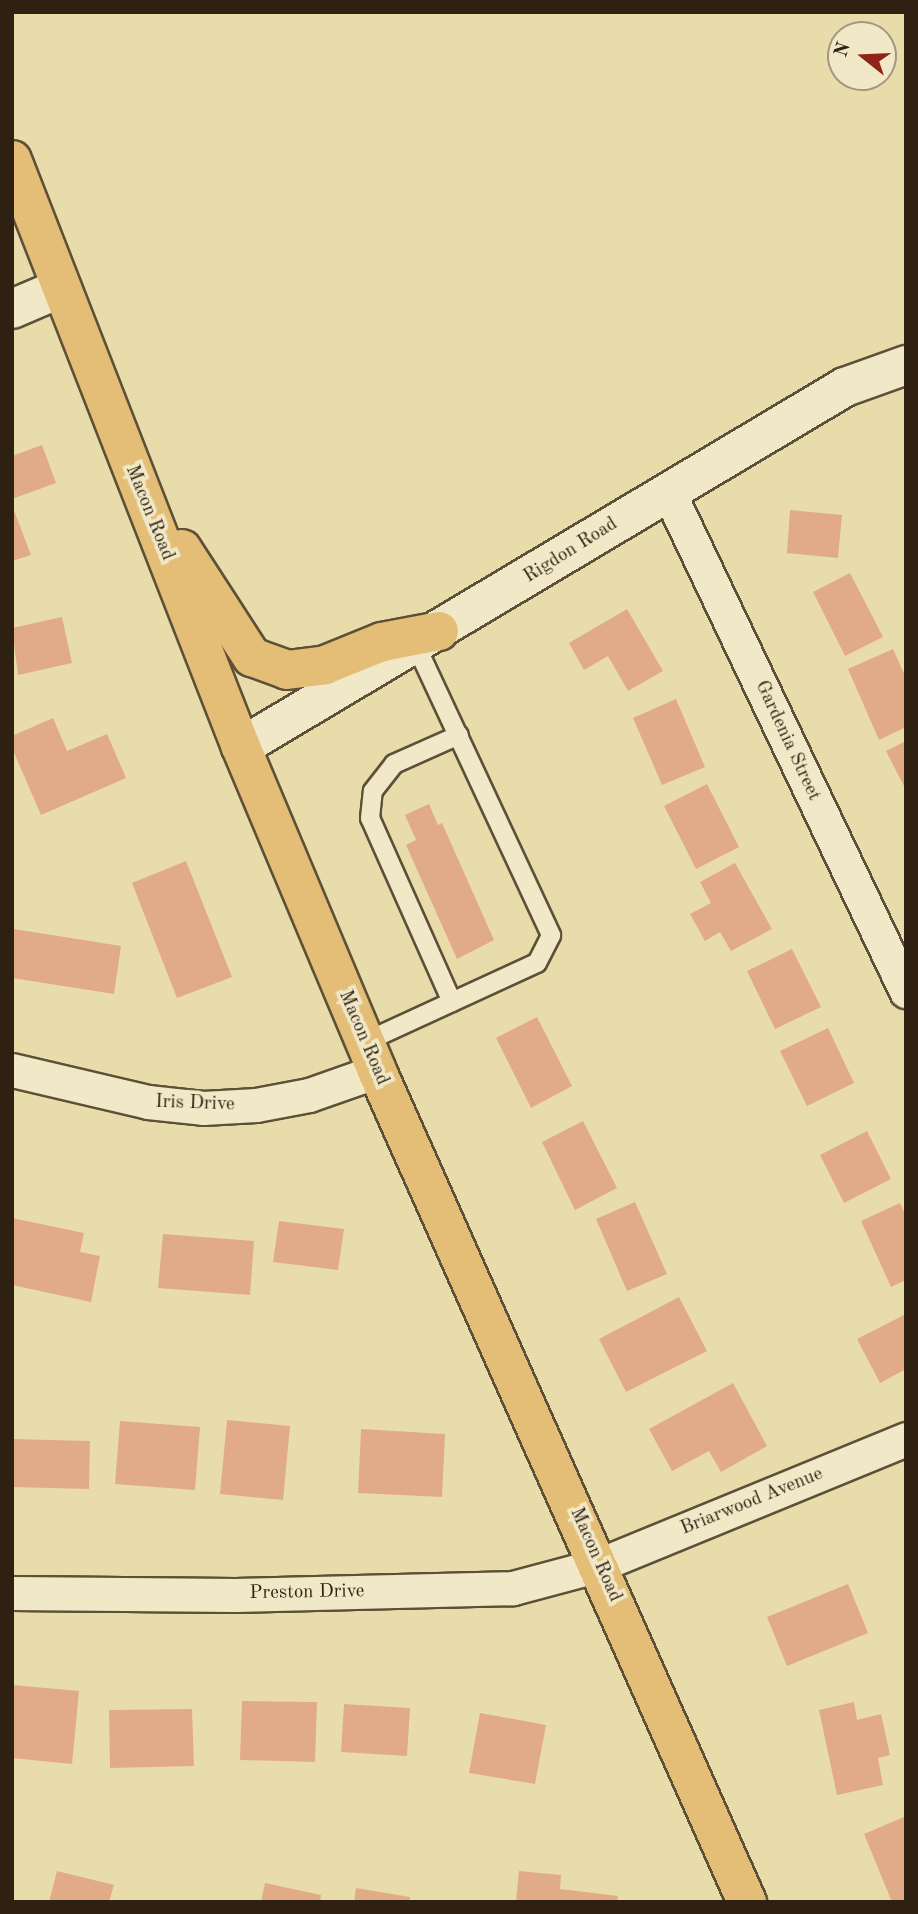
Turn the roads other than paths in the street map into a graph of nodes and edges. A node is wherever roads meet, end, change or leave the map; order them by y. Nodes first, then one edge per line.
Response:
1 (12, 160) edge
2 (61, 288) junction
3 (12, 309) edge
4 (906, 365) edge
5 (668, 491) junction
6 (156, 528) junction
7 (427, 639) junction
8 (459, 735) junction
9 (241, 747) junction
10 (906, 991) edge
11 (452, 1002) junction
12 (371, 1056) junction
13 (12, 1070) edge
14 (906, 1439) edge
15 (599, 1565) junction
16 (12, 1592) edge
17 (747, 1902) edge

1 - 2 main road, Macon Road
2 - 3 street
2 - 6 main road, Macon Road
4 - 5 street, Rigdon Road
5 - 7 street, Rigdon Road
5 - 10 street, Gardenia Street
6 - 7 main road
6 - 9 main road, Macon Road
7 - 8 lane
7 - 9 street, Rigdon Road
8 - 11 lane
8 - 11 lane
9 - 12 main road, Macon Road
11 - 12 lane
12 - 13 street, Iris Drive
12 - 15 main road, Macon Road
14 - 15 street, Briarwood Avenue
15 - 16 street, Preston Drive
15 - 17 main road, Macon Road

